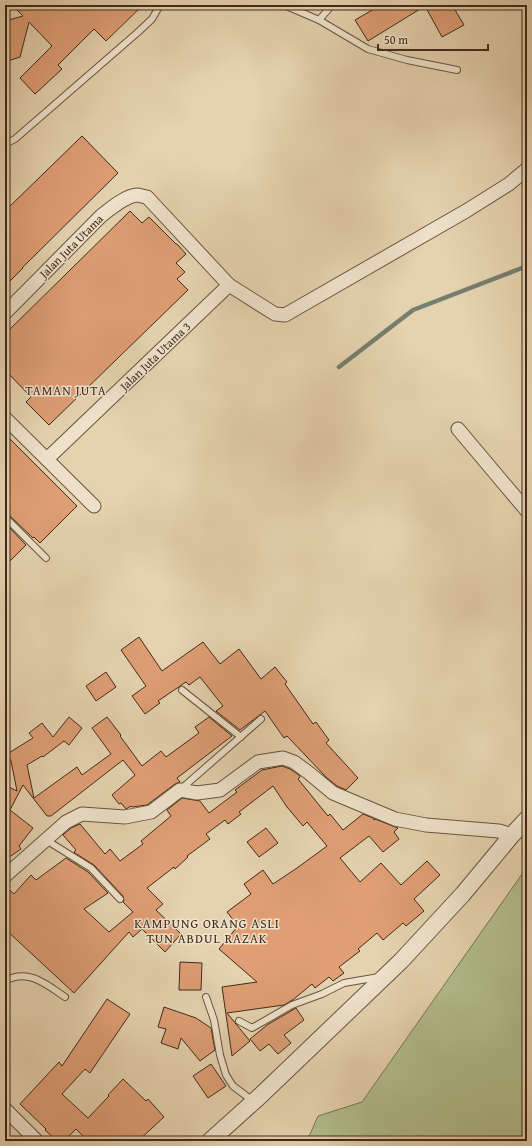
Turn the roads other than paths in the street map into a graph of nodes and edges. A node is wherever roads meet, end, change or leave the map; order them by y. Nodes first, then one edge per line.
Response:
1 (160, 5) edge
2 (284, 5) edge
3 (332, 5) edge
4 (319, 20) junction
5 (457, 70) dead end
6 (5, 144) edge
7 (527, 169) edge
8 (229, 285) junction
9 (5, 313) edge
10 (5, 418) edge
11 (458, 429) dead end
12 (47, 459) junction
13 (94, 506) dead end
14 (527, 511) edge
15 (5, 517) edge
16 (46, 558) dead end
17 (182, 690) dead end
18 (261, 720) dead end
19 (241, 737) junction
20 (180, 790) junction
21 (527, 819) edge
22 (512, 835) junction
23 (46, 840) junction
24 (5, 876) edge
25 (120, 898) dead end
26 (386, 976) junction
27 (5, 981) edge
28 (65, 997) dead end
29 (206, 998) dead end
30 (239, 1021) dead end
31 (254, 1102) junction
32 (5, 1109) edge
33 (37, 1141) edge
34 (210, 1141) edge

1 - 6 lane
2 - 4 lane
3 - 4 lane
4 - 5 lane
7 - 8 street
8 - 9 street, Jalan Juta Utama
8 - 12 street, Jalan Juta Utama 3
10 - 12 street
11 - 14 street
12 - 13 street
15 - 16 lane
17 - 19 lane
18 - 19 lane
19 - 20 lane
20 - 22 street
20 - 23 street
21 - 22 street
22 - 26 street
23 - 24 street
23 - 25 lane
26 - 30 lane
26 - 31 street
27 - 28 lane
29 - 31 lane
31 - 34 street
32 - 33 street

